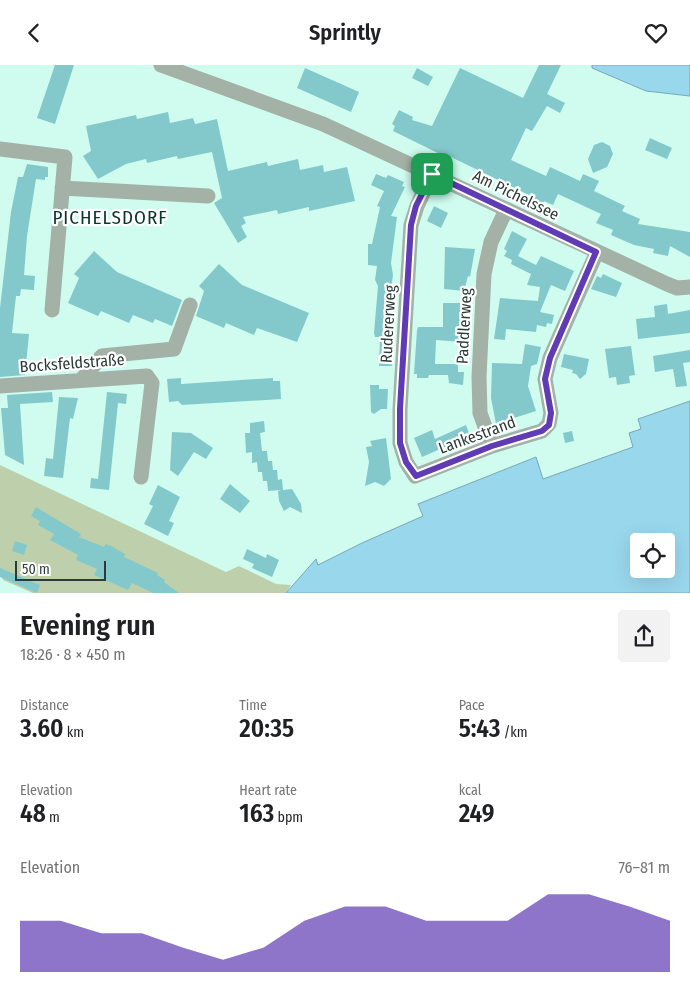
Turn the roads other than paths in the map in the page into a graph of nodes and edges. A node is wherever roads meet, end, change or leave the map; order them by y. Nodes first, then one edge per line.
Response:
1 (161, 65) edge
2 (0, 149) edge
3 (432, 174) junction
4 (62, 188) junction
5 (208, 196) dead end
6 (506, 210) junction
7 (596, 252) junction
8 (690, 287) edge
9 (190, 305) dead end
10 (52, 310) dead end
11 (80, 380) junction
12 (0, 386) edge
13 (492, 446) junction
14 (416, 476) joint
15 (141, 477) dead end

1 - 3 street, Am Pichelssee
2 - 4 street
3 - 6 street, Am Pichelssee
3 - 14 street, Rudererweg
4 - 5 street
4 - 10 street
6 - 7 street, Am Pichelssee
6 - 13 street, Paddlerweg
7 - 8 street, Am Pichelssee
7 - 13 street, Lankestrand
9 - 11 street
11 - 12 street, Bocksfeldstraße
11 - 15 street, Bocksfeldstraße
13 - 14 street, Lankestrand

